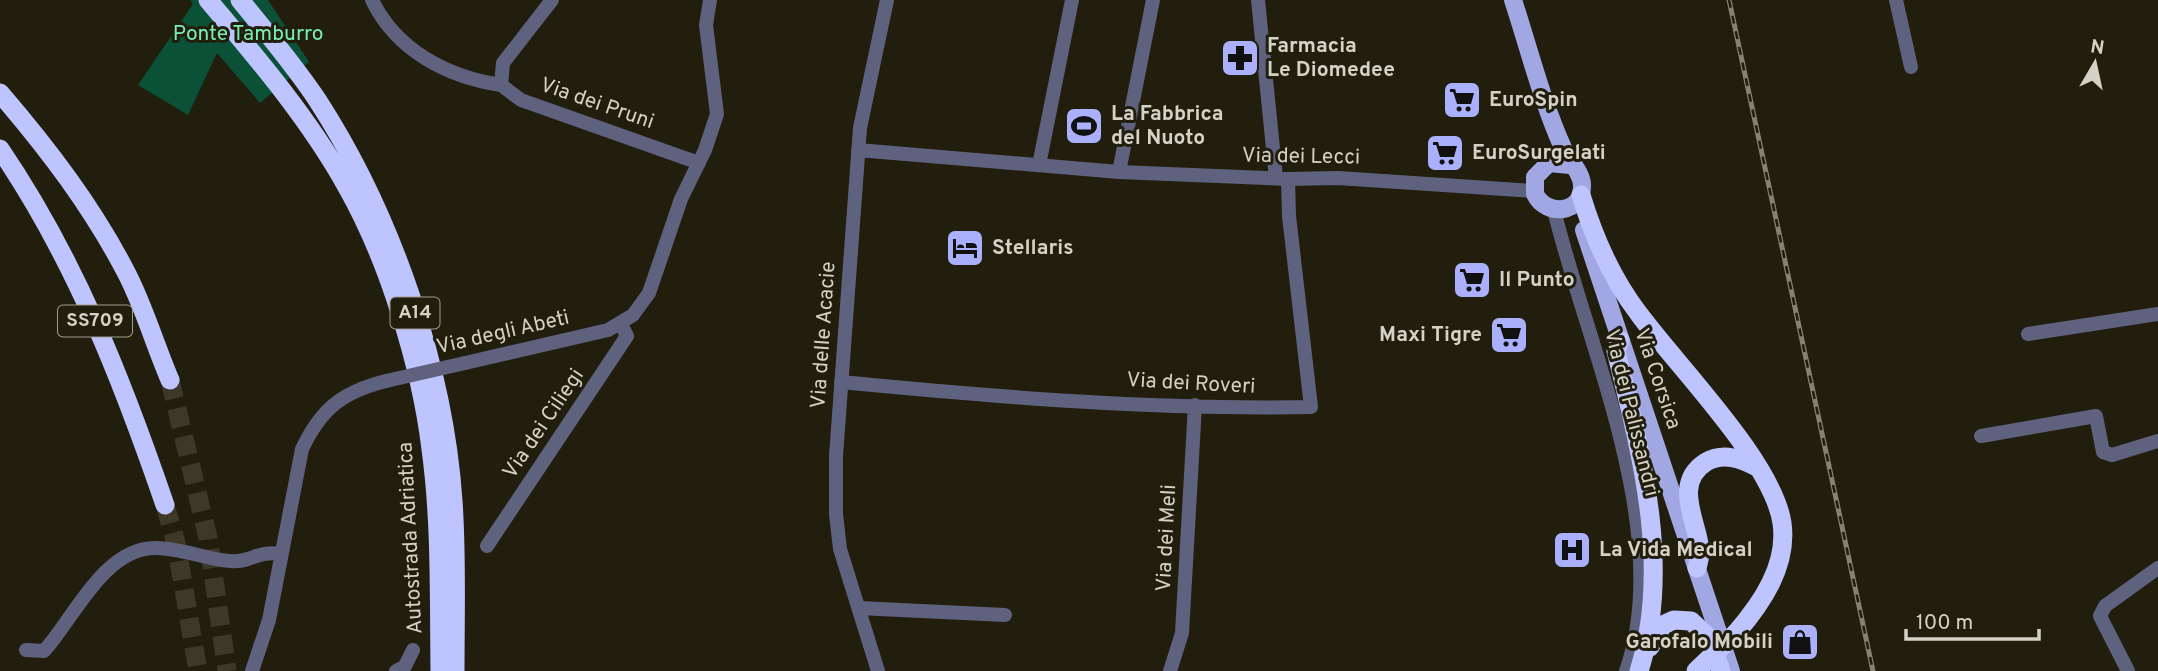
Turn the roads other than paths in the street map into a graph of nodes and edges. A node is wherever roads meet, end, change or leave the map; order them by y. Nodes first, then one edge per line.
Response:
1 (208, 0) edge
2 (240, 0) edge
3 (372, 0) edge
4 (552, 0) edge
5 (710, 0) edge
6 (887, 0) edge
7 (1072, 0) edge
8 (1153, 0) edge
9 (1258, 0) edge
10 (1503, 0) edge
11 (1513, 0) edge
12 (1896, 0) edge
13 (1910, 67) dead end
14 (500, 85) junction
15 (0, 93) edge
16 (0, 149) edge
17 (858, 150) junction
18 (699, 163) junction
19 (1549, 163) junction
20 (1039, 165) junction
21 (1570, 165) junction
22 (1119, 172) junction
23 (1282, 179) junction
24 (1534, 191) junction
25 (1578, 200) junction
26 (1554, 210) junction
27 (2158, 314) edge
28 (621, 324) junction
29 (2028, 334) dead end
30 (1620, 340) junction
31 (170, 380) tunnel mouth
32 (841, 382) junction
33 (1195, 405) junction
34 (1980, 436) dead end
35 (2158, 441) edge
36 (1758, 468) junction
37 (165, 505) tunnel mouth
38 (486, 547) dead end
39 (281, 554) junction
40 (1697, 568) junction
41 (2158, 568) edge
42 (859, 608) junction
43 (1006, 615) dead end
44 (26, 650) dead end
45 (413, 650) dead end
46 (1636, 667) edge
47 (253, 671) edge
48 (396, 671) edge
49 (440, 671) edge
50 (455, 671) edge
51 (878, 671) edge
52 (1170, 671) edge
53 (1696, 671) edge
54 (1721, 671) edge
55 (1731, 671) edge
56 (2128, 671) edge

1 - 49 highway, Autostrada Adriatica / A14
2 - 50 highway, Autostrada Adriatica / A14
3 - 14 street, Via dei Pruni
4 - 14 street
5 - 18 street
6 - 17 street, Via delle Acacie
7 - 20 street
8 - 22 street
9 - 23 street
10 - 19 main road
11 - 21 main road, Via Corsica
12 - 13 street
14 - 18 street, Via dei Pruni
15 - 31 highway, SS709
16 - 37 highway, SS709
17 - 20 street, Via dei Lecci
17 - 32 street, Via delle Acacie
18 - 28 street
19 - 21 main road
19 - 24 main road
20 - 22 street, Via dei Lecci
21 - 25 main road, Via Corsica
22 - 23 street, Via dei Lecci
23 - 24 street, Via dei Lecci
23 - 33 street, Via dei Roveri
24 - 26 main road
25 - 26 main road
25 - 30 main road, Via Corsica
25 - 36 highway
26 - 46 street, Via dei Palissandri
27 - 29 street
28 - 38 street, Via dei Ciliegi
28 - 39 street, Via degli Abeti, bridge
30 - 40 main road, Via Corsica
30 - 46 highway
32 - 33 street, Via dei Roveri
32 - 42 street, Via delle Acacie
33 - 52 street, Via dei Meli
34 - 35 street
36 - 40 highway
36 - 53 highway, bridge
39 - 44 street
39 - 47 street, Via degli Abeti
40 - 55 main road, Via Corsica
41 - 56 street
42 - 43 street
42 - 51 street, Via delle Acacie
45 - 48 street
46 - 54 highway

